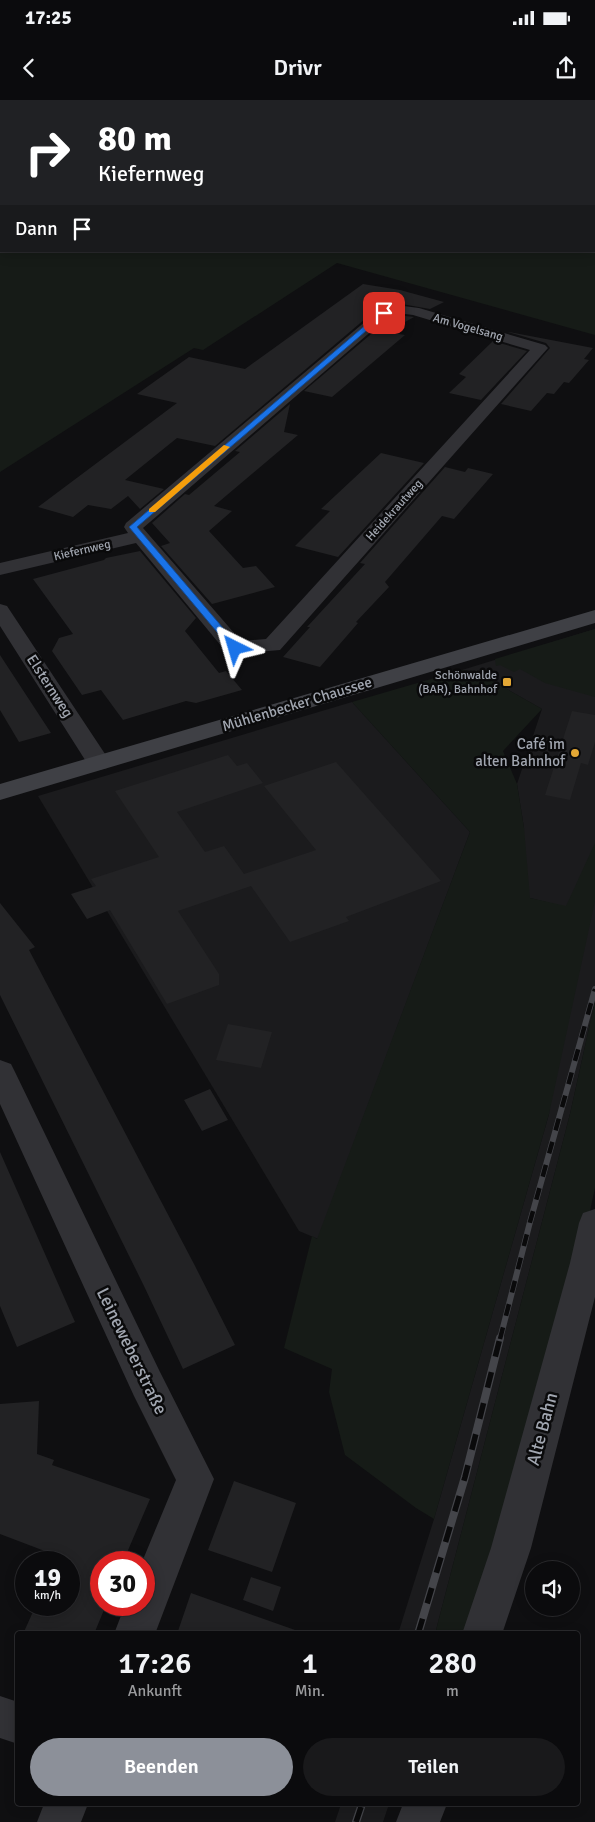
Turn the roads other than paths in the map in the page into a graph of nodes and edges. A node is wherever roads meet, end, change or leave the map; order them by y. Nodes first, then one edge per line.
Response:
1 (540, 348) joint
2 (140, 536) junction
3 (0, 569) edge
4 (0, 610) edge
5 (595, 616) edge
6 (99, 763) junction
7 (0, 792) edge
8 (0, 1072) edge
9 (595, 1223) edge
10 (587, 1293) edge
11 (135, 1631) edge
12 (483, 1631) edge
13 (0, 1717) edge
14 (15, 1723) edge
15 (65, 1806) edge
16 (424, 1806) edge
17 (59, 1822) edge
18 (418, 1822) edge

1 - 2 street, Am Vogelsang
1 - 2 street, Heidekrautweg
2 - 3 street, Kiefernweg
4 - 6 street, Elsternweg
5 - 6 main road, Mühlenbecker Chaussee
6 - 7 main road, Mühlenbecker Chaussee
8 - 11 street, Leineweberstraße
9 - 10 street, Alte Bahn
10 - 12 street, Alte Bahn
13 - 14 street
15 - 17 street
16 - 18 street

